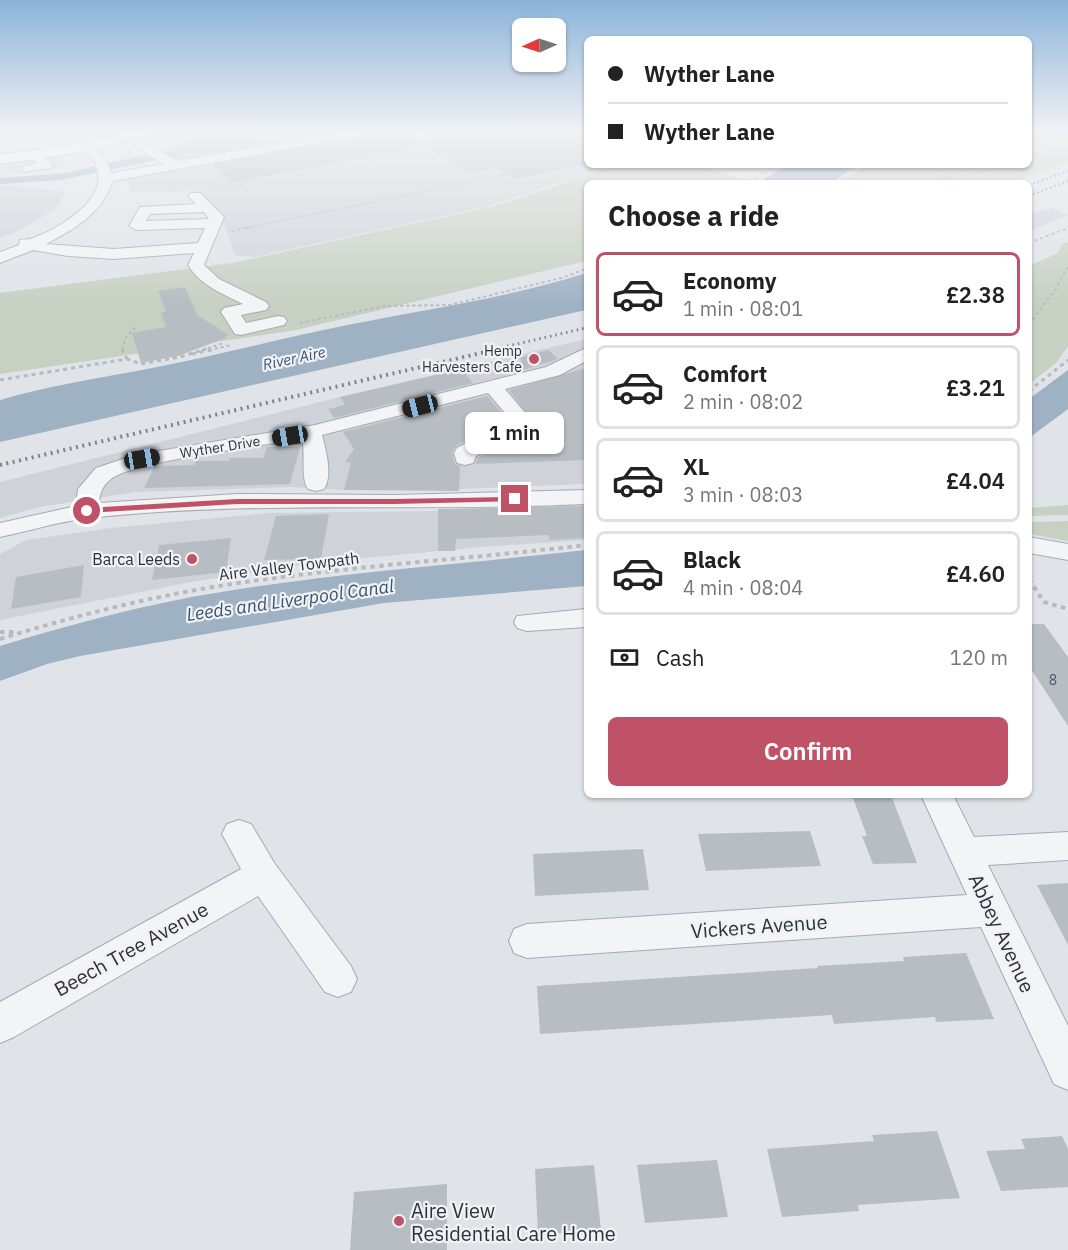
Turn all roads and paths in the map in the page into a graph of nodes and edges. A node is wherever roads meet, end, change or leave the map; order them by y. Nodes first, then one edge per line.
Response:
1 (100, 188) edge
2 (435, 188) edge
3 (195, 196) dead end
4 (75, 203) dead end
5 (207, 208) junction
6 (68, 225) junction
7 (1068, 228) edge
8 (210, 234) junction
9 (0, 239) edge
10 (1032, 242) edge
11 (26, 243) junction
12 (89, 243) junction
13 (0, 249) edge
14 (0, 258) edge
15 (1068, 267) edge
16 (584, 270) edge
17 (1032, 320) edge
18 (286, 323) joint
19 (136, 327) dead end
20 (241, 330) junction
21 (584, 355) edge
22 (127, 359) junction
23 (1068, 360) edge
24 (0, 380) edge
25 (493, 387) junction
26 (1032, 389) edge
27 (311, 432) junction
28 (465, 458) dead end
29 (316, 484) dead end
30 (584, 497) edge
31 (87, 511) junction
32 (0, 530) edge
33 (584, 545) edge
34 (1036, 546) edge
35 (1068, 552) edge
36 (1032, 584) edge
37 (1068, 609) edge
38 (584, 618) edge
39 (526, 622) dead end
40 (0, 632) edge
41 (22, 632) junction
42 (0, 639) edge
43 (938, 798) edge
44 (239, 834) dead end
45 (1068, 846) edge
46 (964, 852) junction
47 (263, 875) junction
48 (992, 910) junction
49 (527, 941) dead end
50 (338, 979) dead end
51 (0, 1023) edge
52 (1068, 1070) edge

1 - 6 street
2 - 8 path
3 - 5 street
4 - 11 street
5 - 8 street
5 - 8 street
6 - 11 street
6 - 12 street
7 - 10 path
8 - 11 street
8 - 12 street
8 - 20 street
9 - 11 street
11 - 12 street
11 - 13 street
11 - 14 street
15 - 17 path
16 - 18 path
18 - 20 street
19 - 22 path
20 - 22 path
21 - 25 street, Wyther Drive
22 - 24 path
23 - 26 path
25 - 27 street, Wyther Drive
25 - 28 street
27 - 29 street
27 - 31 street, Wyther Drive
30 - 31 street
31 - 32 street
33 - 41 path, Aire Valley Towpath
34 - 35 street
36 - 37 path
38 - 39 street
40 - 41 path
41 - 42 path, Aire Valley Towpath
43 - 46 street, Abbey Avenue
44 - 47 street
45 - 46 street
46 - 48 street, Abbey Avenue
47 - 50 street
47 - 51 street, Beech Tree Avenue
48 - 49 street, Vickers Avenue
48 - 52 street, Abbey Avenue

